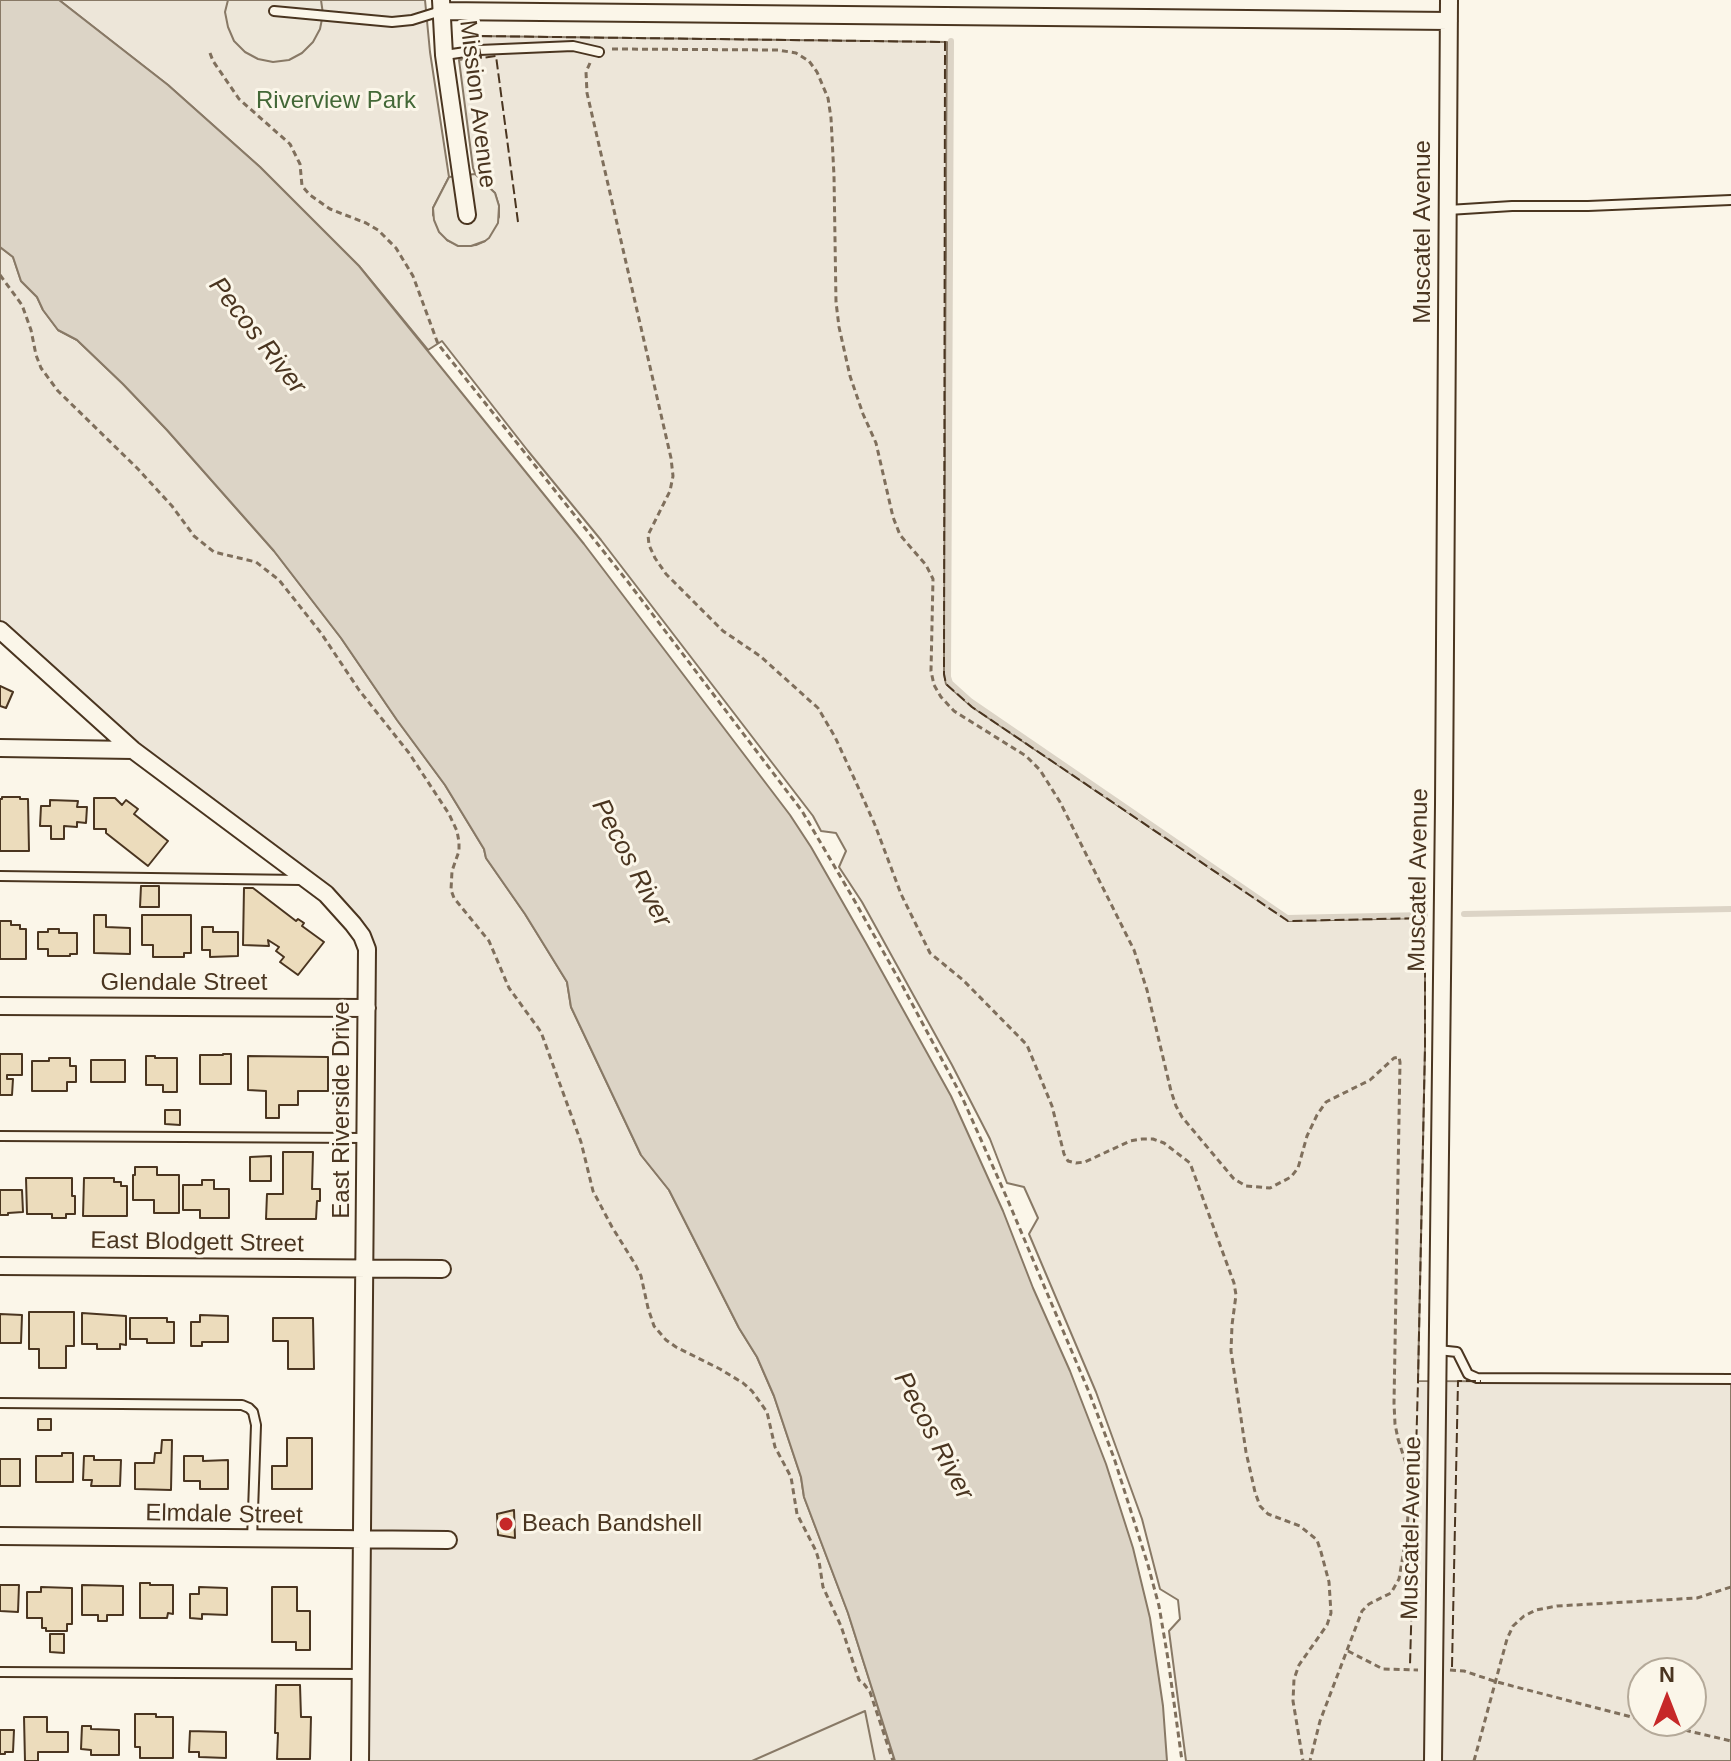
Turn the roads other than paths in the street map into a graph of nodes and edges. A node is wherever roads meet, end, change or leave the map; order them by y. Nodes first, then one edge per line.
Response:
1 (1449, 0) edge
2 (441, 6) edge
3 (274, 11) dead end
4 (1449, 21) junction
5 (599, 52) road end
6 (444, 55) junction
7 (1731, 200) edge
8 (1447, 210) junction
9 (467, 215) dead end
10 (0, 630) edge
11 (0, 748) edge
12 (133, 750) junction
13 (0, 876) edge
14 (306, 880) junction
15 (0, 1006) edge
16 (367, 1008) junction
17 (0, 1136) edge
18 (366, 1138) junction
19 (0, 1266) edge
20 (365, 1269) junction
21 (442, 1269) dead end
22 (1437, 1350) junction
23 (1731, 1379) edge
24 (0, 1403) edge
25 (0, 1536) edge
26 (252, 1540) junction
27 (448, 1540) dead end
28 (362, 1541) junction
29 (0, 1672) edge
30 (361, 1674) junction
31 (360, 1761) edge
32 (1433, 1761) edge

1 - 4 street, Muscatel Avenue
2 - 3 lane
2 - 4 street
2 - 6 street, Mission Avenue
4 - 8 street, Muscatel Avenue
5 - 6 lane
6 - 9 street, Mission Avenue
7 - 8 lane
8 - 22 street, Muscatel Avenue
10 - 12 street, East Riverside Drive
11 - 12 street
12 - 14 street, East Riverside Drive
13 - 14 lane
14 - 16 street, East Riverside Drive
15 - 16 street, Glendale Street
16 - 18 street, East Riverside Drive
17 - 18 lane
18 - 20 street, East Riverside Drive
19 - 20 street, East Blodgett Street
20 - 21 street, East Blodgett Street
20 - 28 street, East Riverside Drive
22 - 23 lane
22 - 32 street, Muscatel Avenue
24 - 26 lane
25 - 26 street, Elmdale Street
26 - 28 street, Elmdale Street
27 - 28 street, Elmdale Street
28 - 30 street, East Riverside Drive
29 - 30 lane
30 - 31 street, East Riverside Drive

